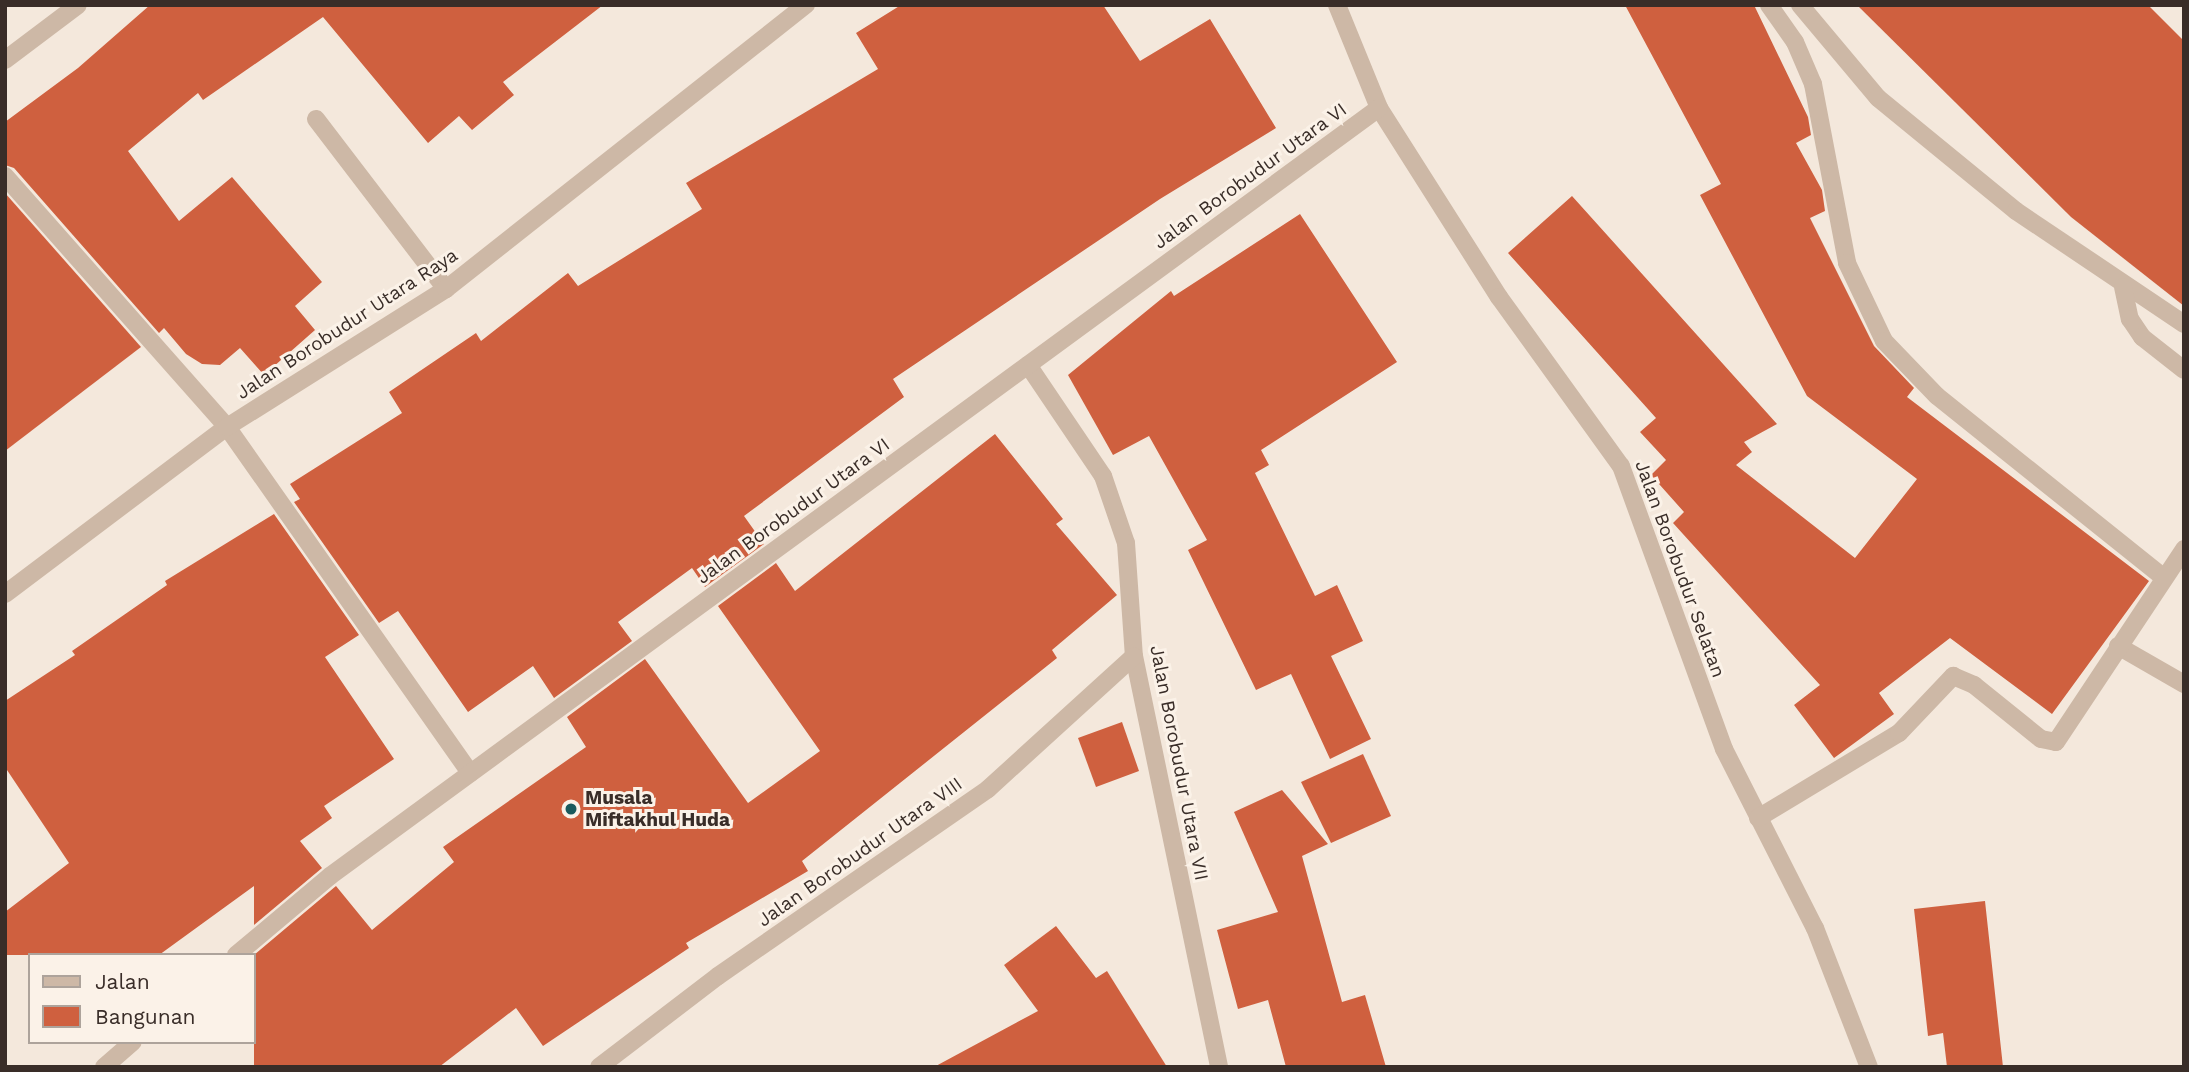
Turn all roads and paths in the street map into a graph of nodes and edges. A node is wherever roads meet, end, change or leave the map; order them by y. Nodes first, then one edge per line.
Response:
1 (78, 5) edge
2 (806, 5) edge
3 (1337, 5) edge
4 (1769, 5) edge
5 (1800, 5) edge
6 (5, 60) edge
7 (1379, 108) junction
8 (316, 119) dead end
9 (5, 176) edge
10 (2123, 287) junction
11 (446, 289) junction
12 (2184, 324) edge
13 (1028, 365) junction
14 (2184, 370) edge
15 (227, 427) junction
16 (2184, 549) edge
17 (2163, 577) junction
18 (5, 594) edge
19 (2118, 646) junction
20 (1133, 656) junction
21 (2184, 684) edge
22 (470, 773) junction
23 (1758, 818) junction
24 (238, 953) edge
25 (131, 1044) edge
26 (104, 1067) edge
27 (599, 1067) edge
28 (1219, 1067) edge
29 (1869, 1067) edge

1 - 6 street
2 - 11 street, Jalan Borobudur Utara Raya
3 - 7 street, Jalan Borobudur Selatan
4 - 17 street
5 - 10 street
7 - 13 street, Jalan Borobudur Utara VI
7 - 23 street, Jalan Borobudur Selatan
8 - 11 street
9 - 15 street
10 - 12 street
10 - 14 street
11 - 15 street, Jalan Borobudur Utara Raya
13 - 20 street, Jalan Borobudur Utara VII
13 - 22 street, Jalan Borobudur Utara VI
15 - 18 street, Jalan Borobudur Utara Raya
15 - 22 street
16 - 17 street
17 - 19 street
19 - 21 street
19 - 23 street
20 - 27 street, Jalan Borobudur Utara VIII
20 - 28 street, Jalan Borobudur Utara VII
22 - 24 street, Jalan Borobudur Utara VI
23 - 29 street, Jalan Borobudur Selatan
25 - 26 street

